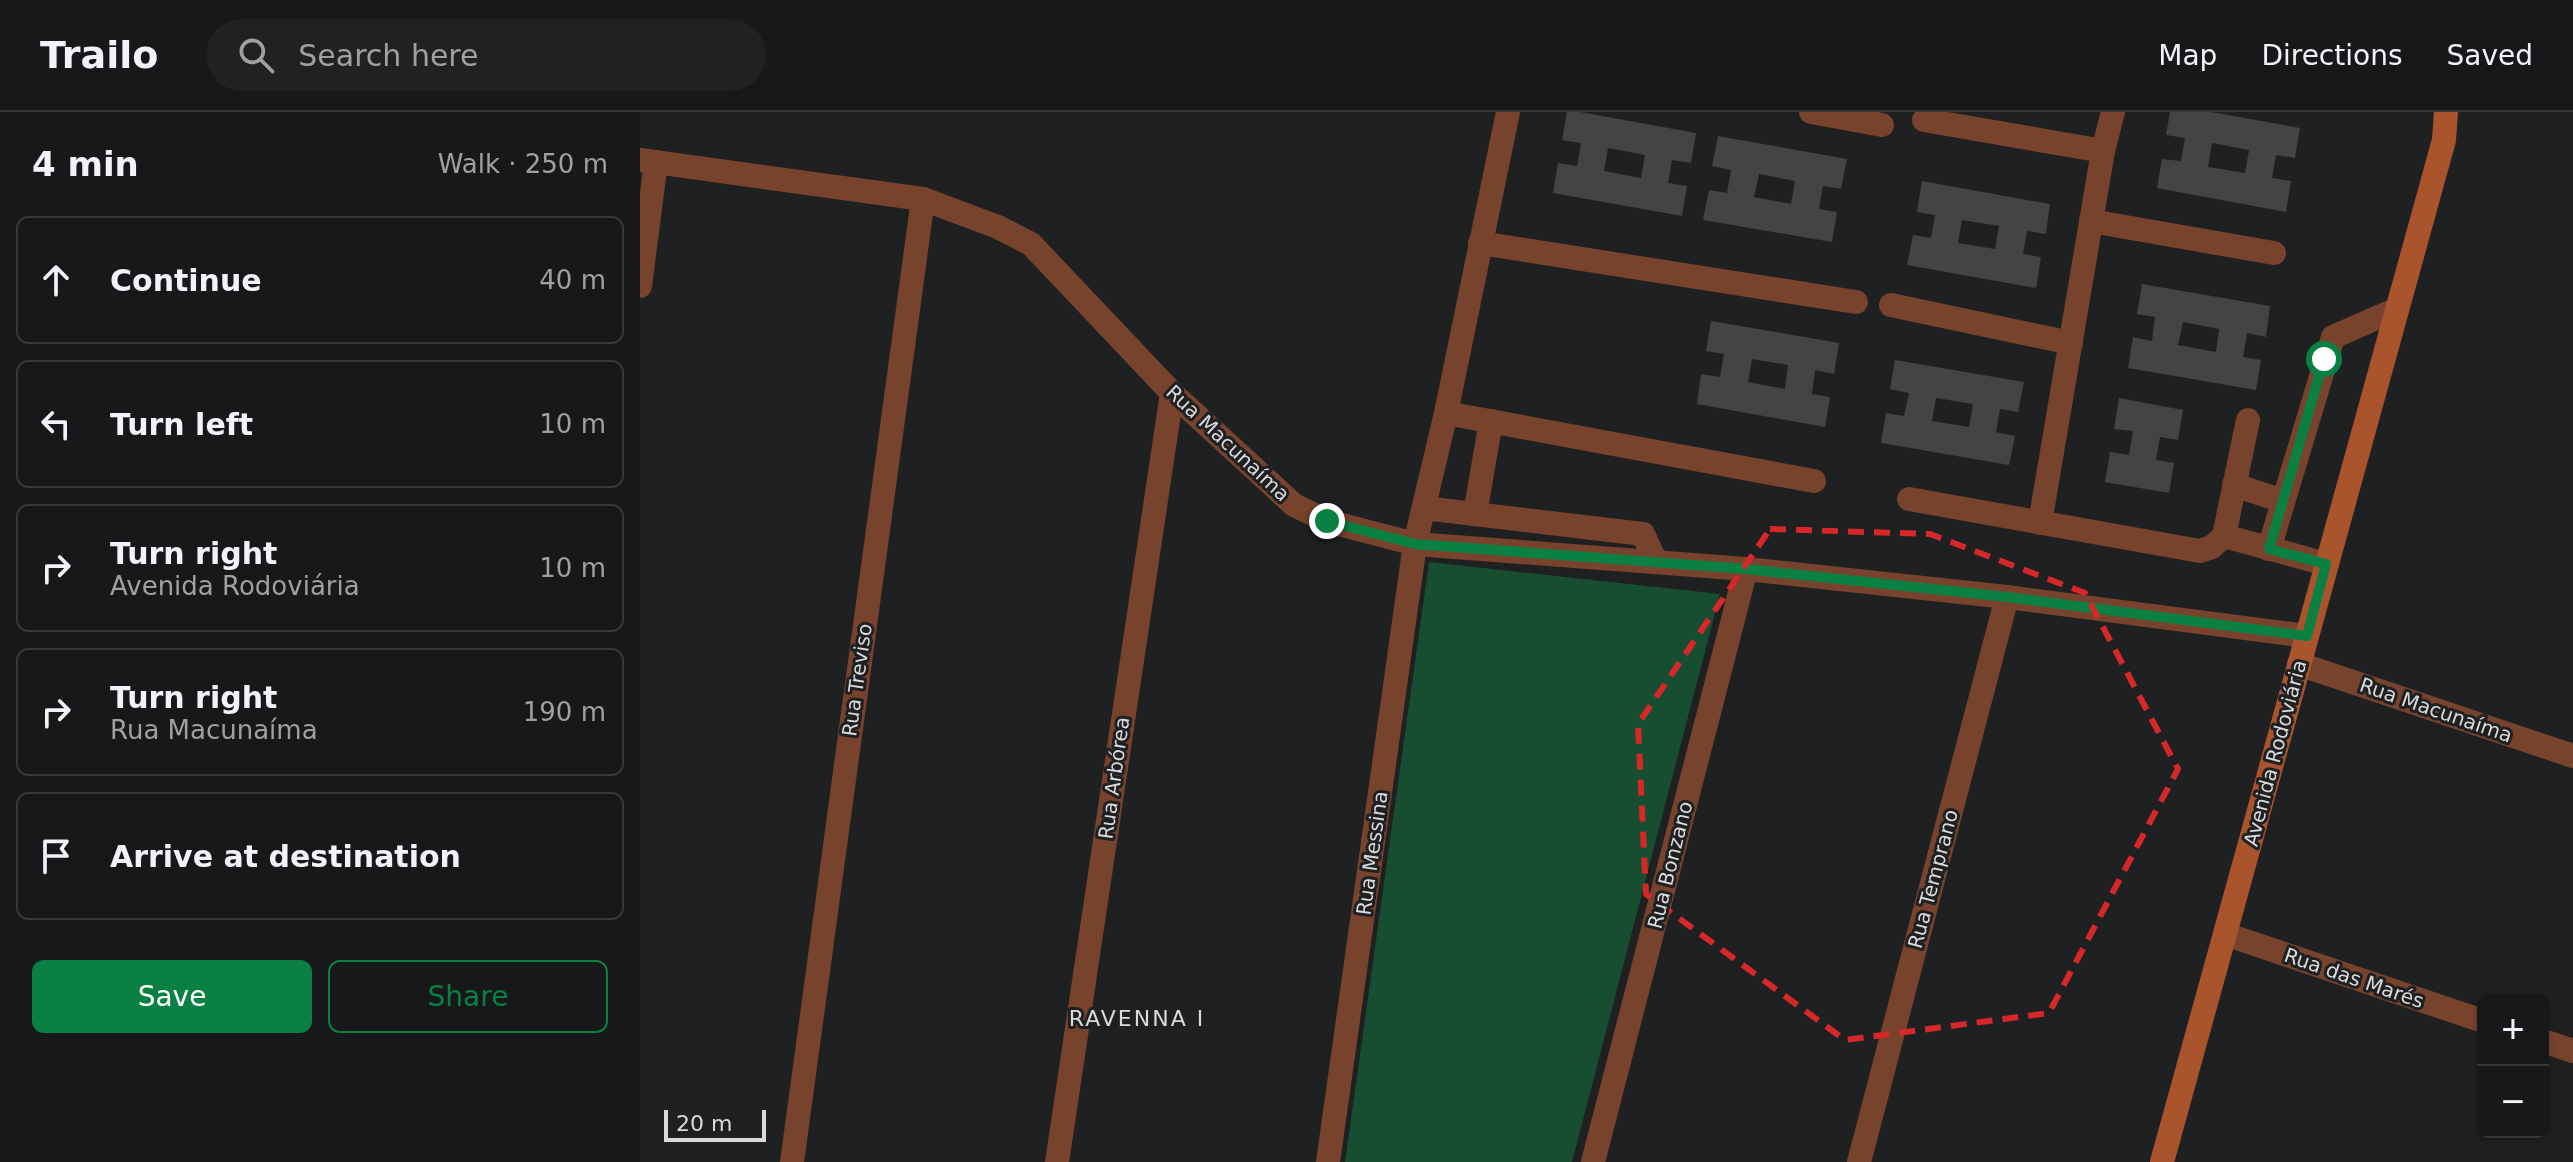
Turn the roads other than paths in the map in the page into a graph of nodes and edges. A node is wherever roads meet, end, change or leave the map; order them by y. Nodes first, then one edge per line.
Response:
1 (1508, 112) edge
2 (1811, 112) edge
3 (2113, 112) edge
4 (2446, 112) edge
5 (1924, 120) dead end
6 (1882, 125) dead end
7 (2103, 151) junction
8 (648, 161) edge
9 (923, 199) junction
10 (2091, 221) junction
11 (1480, 243) junction
12 (2274, 253) dead end
13 (640, 286) edge
14 (1856, 302) dead end
15 (1891, 305) dead end
16 (2397, 309) junction
17 (2071, 343) junction
18 (1172, 393) junction
19 (1446, 413) junction
20 (2248, 420) dead end
21 (1491, 421) junction
22 (1814, 481) dead end
23 (2234, 485) junction
24 (1909, 499) dead end
25 (2283, 501) junction
26 (1424, 508) junction
27 (1475, 514) junction
28 (2040, 523) junction
29 (2224, 536) junction
30 (1415, 544) junction
31 (2269, 549) junction
32 (1656, 562) junction
33 (2326, 564) junction
34 (1746, 569) junction
35 (2007, 597) junction
36 (2307, 636) junction
37 (2299, 664) junction
38 (2573, 756) edge
39 (2225, 934) junction
40 (2477, 1019) edge
41 (2549, 1043) edge
42 (2573, 1051) edge
43 (792, 1162) edge
44 (1057, 1162) edge
45 (1328, 1162) edge
46 (1593, 1162) edge
47 (1859, 1162) edge
48 (2162, 1162) edge

1 - 11 street, Rua Messina
2 - 6 street
3 - 7 street
4 - 16 street, Avenida Rodoviária
5 - 7 street
7 - 10 street
8 - 9 street, Rua Macunaíma
8 - 13 street
9 - 18 street, Rua Macunaíma
9 - 43 street, Rua Treviso
10 - 12 street
10 - 17 street
11 - 14 street
11 - 19 street, Rua Messina
15 - 17 street
16 - 25 street
16 - 33 street, Avenida Rodoviária
17 - 28 street
18 - 30 street, Rua Macunaíma
18 - 44 street, Rua Arbórea
19 - 21 street
19 - 26 street, Rua Messina
20 - 23 street
21 - 22 street
21 - 27 street
23 - 25 street
23 - 29 street
24 - 28 street
25 - 31 street
26 - 27 street
26 - 30 street, Rua Messina
27 - 32 street
28 - 29 street
29 - 31 street
30 - 32 street, Rua Macunaíma
30 - 45 street, Rua Messina
31 - 33 street
32 - 34 street, Rua Macunaíma
33 - 36 street, Avenida Rodoviária
34 - 35 street, Rua Macunaíma
34 - 46 street, Rua Bonzano
35 - 36 street, Rua Macunaíma
35 - 47 street, Rua Temprano
36 - 37 street, Avenida Rodoviária
37 - 38 street, Rua Macunaíma
37 - 39 street, Avenida Rodoviária
39 - 40 street, Rua das Marés
39 - 48 street, Avenida Rodoviária
41 - 42 street

